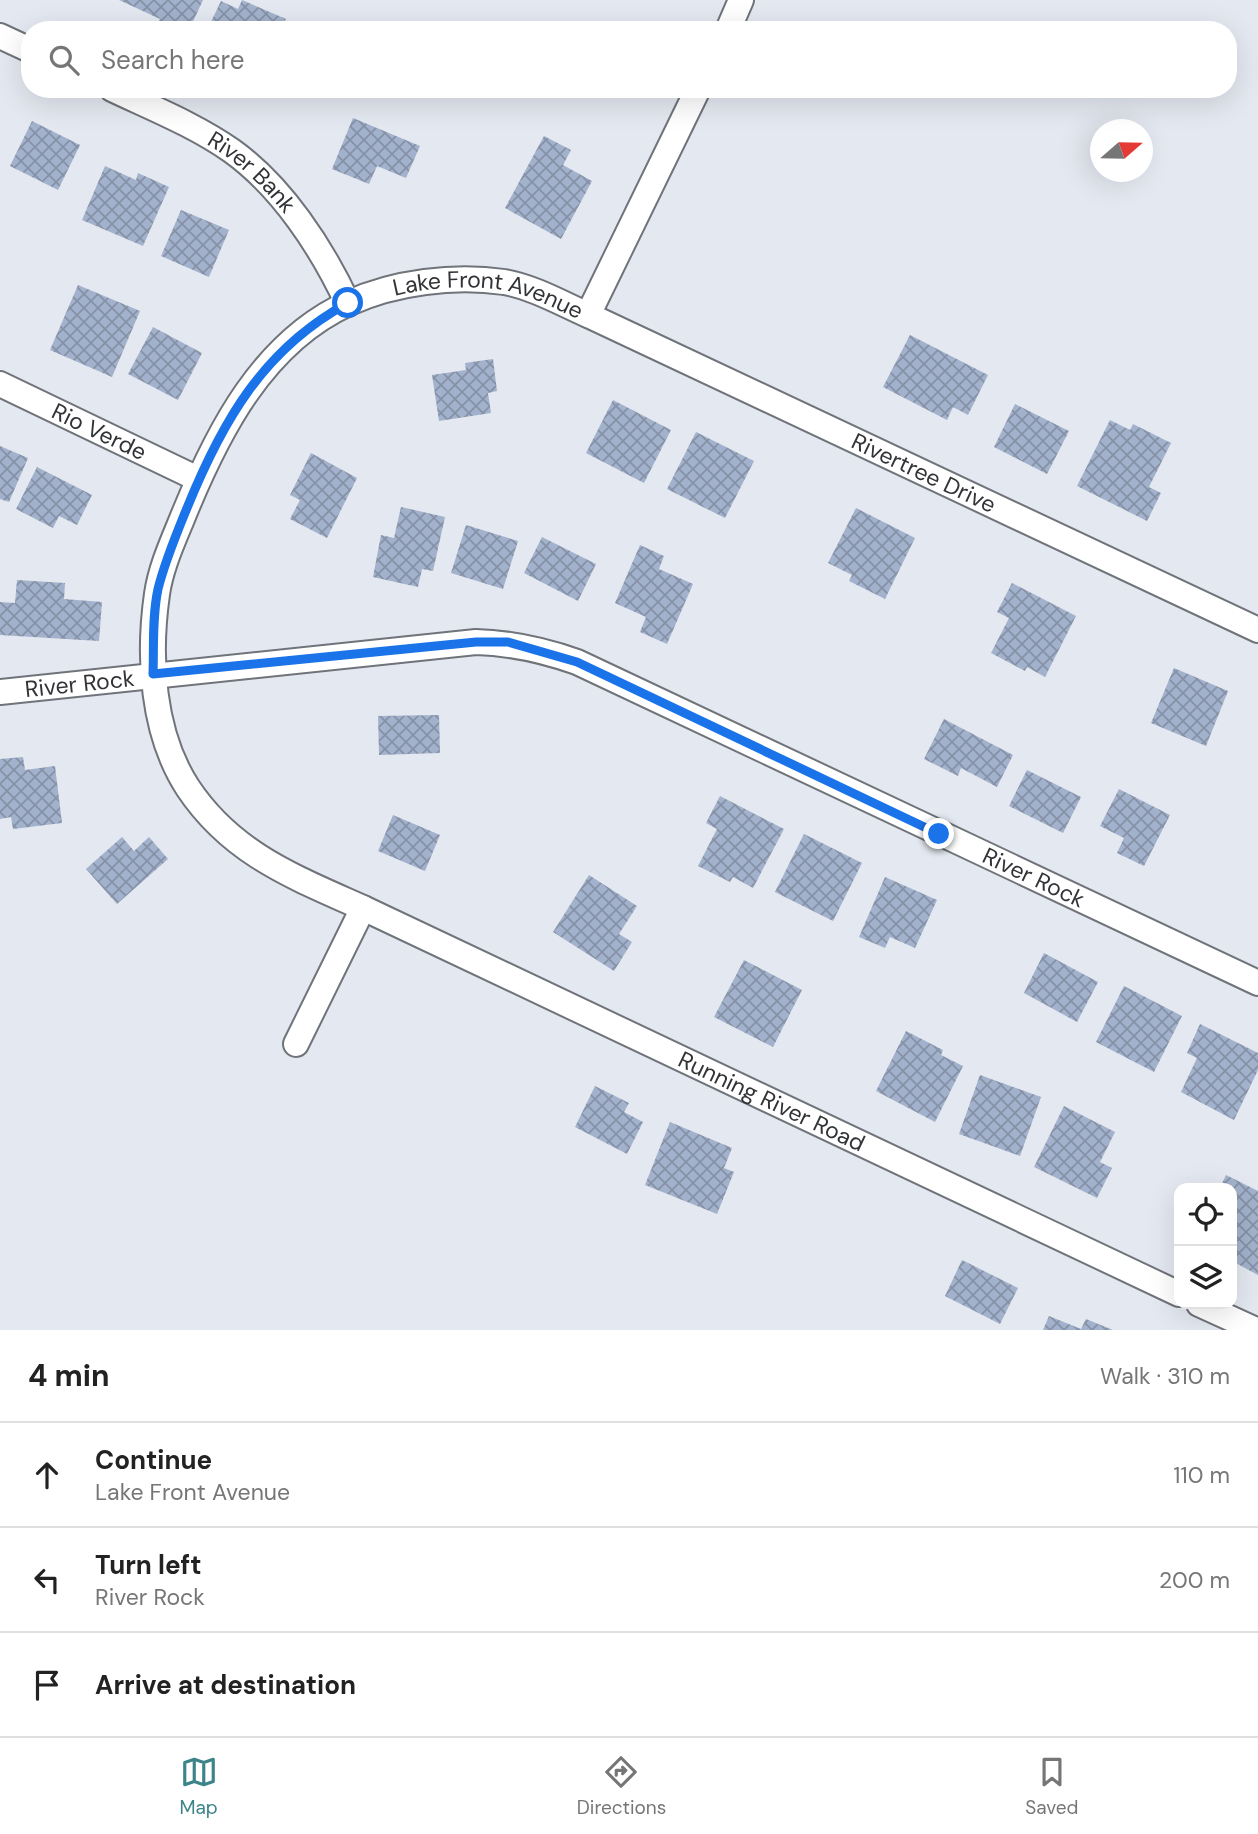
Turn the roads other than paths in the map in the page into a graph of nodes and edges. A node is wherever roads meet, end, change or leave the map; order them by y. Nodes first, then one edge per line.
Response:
1 (737, 2) edge
2 (731, 21) edge
3 (0, 36) edge
4 (21, 46) edge
5 (131, 98) edge
6 (694, 98) edge
7 (348, 303) junction
8 (588, 315) junction
9 (0, 384) edge
10 (198, 479) junction
11 (1258, 631) edge
12 (153, 674) junction
13 (0, 692) edge
14 (363, 908) junction
15 (1258, 983) edge
16 (296, 1044) dead end
17 (1174, 1292) edge
18 (1210, 1309) edge
19 (1256, 1330) edge

1 - 2 street
3 - 4 street
5 - 7 street, River Bank
6 - 8 street, Lake Front Avenue
7 - 8 street, Lake Front Avenue
7 - 10 street, Lake Front Avenue
8 - 11 street, Rivertree Drive
9 - 10 street, Rio Verde
10 - 12 street, Lake Front Avenue
12 - 13 street, River Rock
12 - 14 street, Lake Front Avenue
12 - 15 street, River Rock
14 - 16 street
14 - 17 street, Running River Road
18 - 19 street

